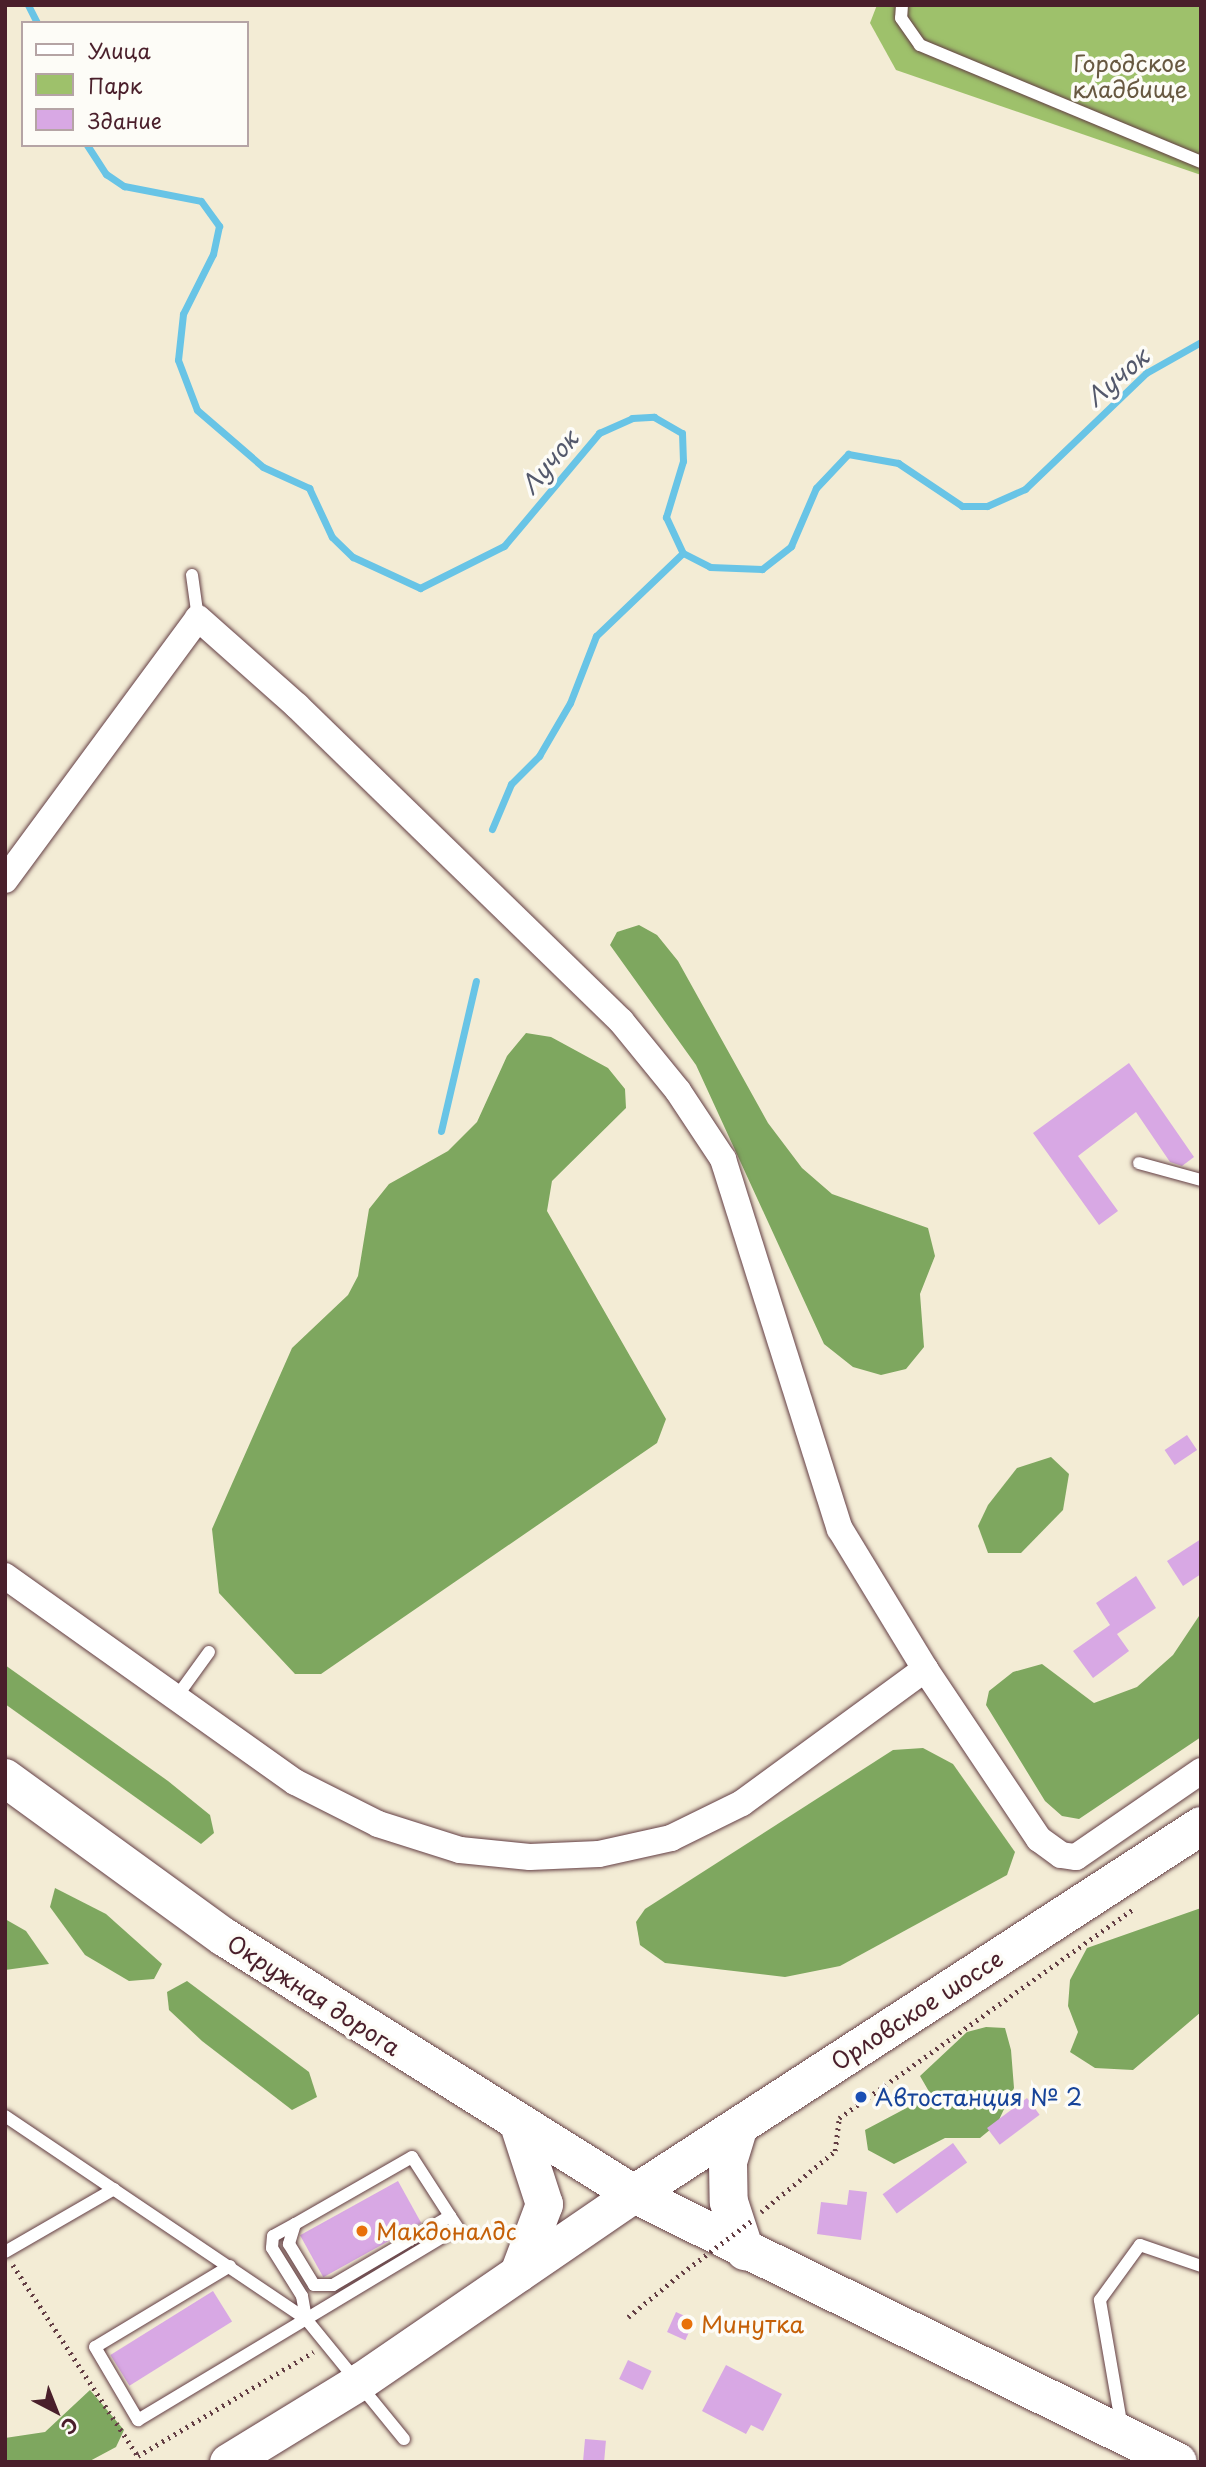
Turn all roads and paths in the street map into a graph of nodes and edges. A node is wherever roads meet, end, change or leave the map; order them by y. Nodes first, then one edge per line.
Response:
1 (902, 5) edge
2 (1201, 162) edge
3 (192, 575) dead end
4 (198, 618) junction
5 (5, 880) edge
6 (1139, 1163) dead end
7 (1201, 1180) edge
8 (5, 1576) edge
9 (209, 1652) dead end
10 (925, 1669) junction
11 (175, 1699) junction
12 (1201, 1771) edge
13 (5, 1778) edge
14 (1201, 1826) edge
15 (1139, 1905) dead end
16 (5, 2116) edge
17 (739, 2126) junction
18 (519, 2127) junction
19 (114, 2189) junction
20 (634, 2194) junction
21 (450, 2216) junction
22 (295, 2224) junction
23 (748, 2236) junction
24 (5, 2252) edge
25 (230, 2266) junction
26 (1201, 2266) edge
27 (519, 2273) junction
28 (628, 2317) dead end
29 (306, 2319) junction
30 (329, 2343) junction
31 (362, 2380) junction
32 (1123, 2435) junction
33 (404, 2439) dead end
34 (228, 2462) edge
35 (1178, 2462) edge

1 - 2 lane
3 - 4 lane
4 - 5 street
4 - 10 street
6 - 7 lane
8 - 11 street
9 - 11 lane
10 - 11 street
10 - 12 street
13 - 18 main road, Окружная дорога
14 - 17 main road, Орловское шоссе
15 - 23 path
16 - 19 lane
17 - 20 main road, Орловское шоссе
17 - 23 main road
18 - 20 main road, Окружная дорога
18 - 27 main road
19 - 24 lane
19 - 25 lane
20 - 23 main road, Окружная дорога
20 - 27 main road
21 - 22 lane
21 - 22 lane
21 - 29 lane
22 - 29 lane
23 - 28 path, bridge
23 - 32 main road, Окружная дорога
24 - 30 path
25 - 29 lane
25 - 29 lane
26 - 32 lane
27 - 31 main road
29 - 30 lane
30 - 31 lane
31 - 33 lane
31 - 34 main road
32 - 35 main road, Окружная дорога

